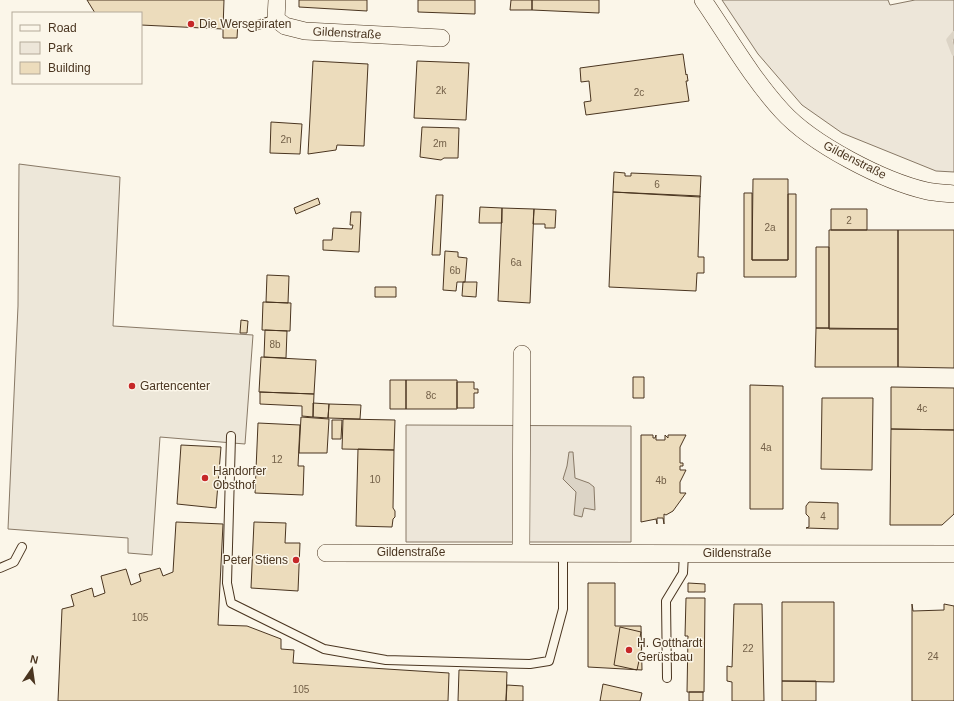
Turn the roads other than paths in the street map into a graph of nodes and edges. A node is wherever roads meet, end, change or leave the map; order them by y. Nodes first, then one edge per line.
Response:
1 (277, 0) edge
2 (703, 0) edge
3 (276, 19) junction
4 (252, 27) dead end
5 (442, 38) dead end
6 (954, 194) edge
7 (522, 354) dead end
8 (231, 436) dead end
9 (22, 547) dead end
10 (521, 552) junction
11 (563, 552) junction
12 (326, 553) dead end
13 (684, 553) junction
14 (954, 554) edge
15 (0, 568) edge
16 (667, 678) dead end

1 - 3 street
2 - 6 street, Gildenstraße
3 - 4 lane
3 - 5 street, Gildenstraße
7 - 10 street
8 - 11 lane
9 - 15 lane
10 - 11 street, Gildenstraße
10 - 12 street, Gildenstraße
11 - 13 street, Gildenstraße
13 - 14 street, Gildenstraße
13 - 16 lane

